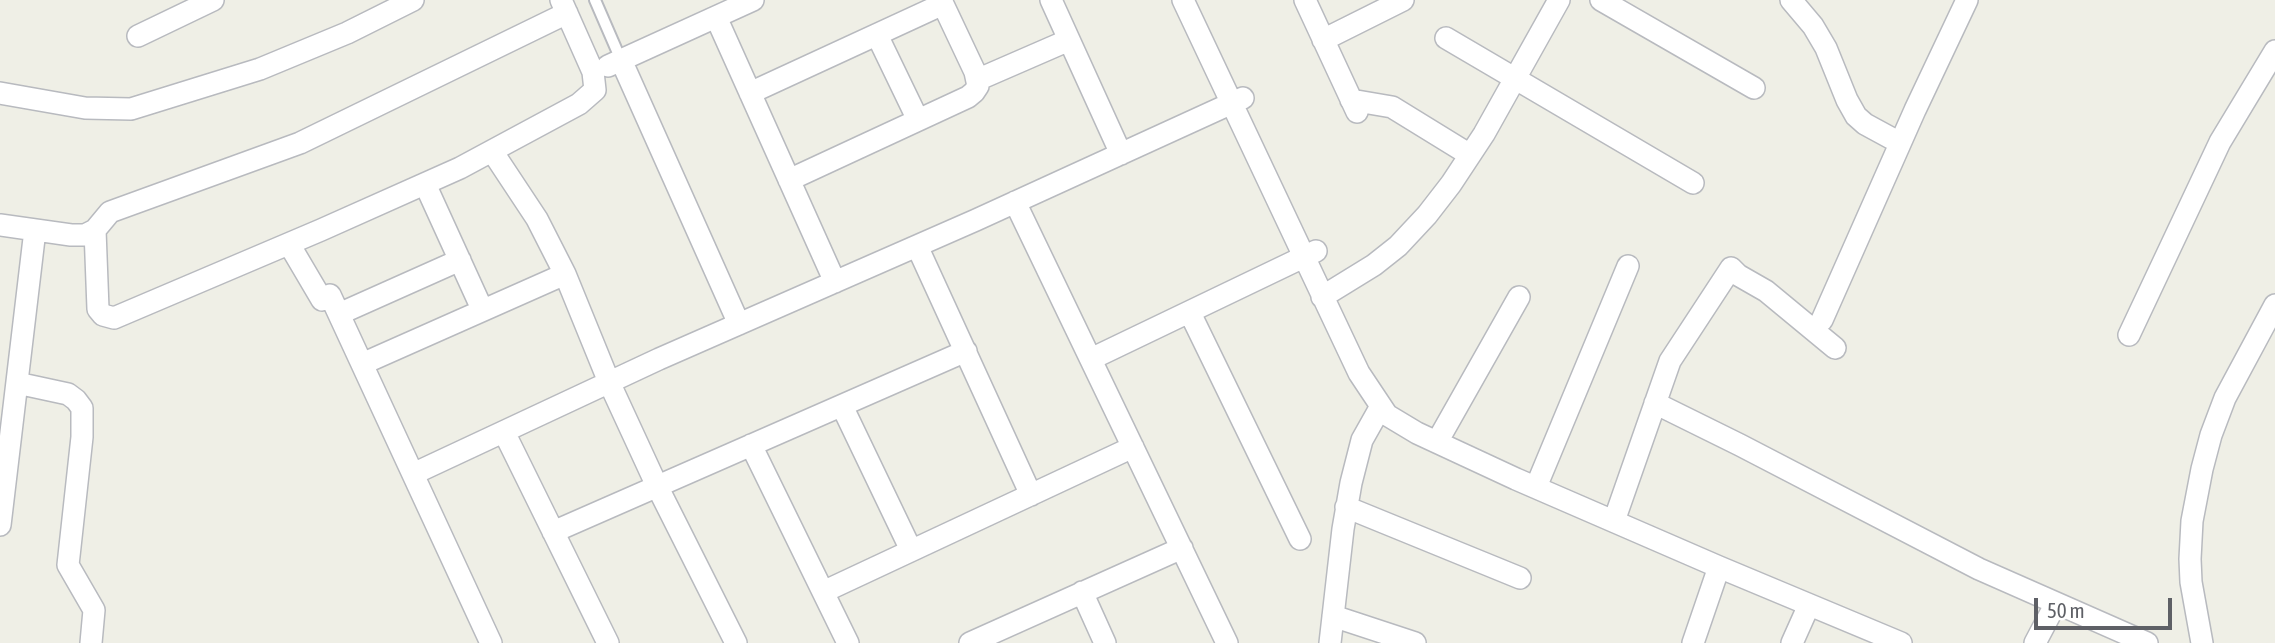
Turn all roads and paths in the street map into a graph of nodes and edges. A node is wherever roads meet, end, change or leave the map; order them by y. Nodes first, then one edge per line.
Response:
1 (213, 0) edge
2 (413, 0) edge
3 (595, 0) edge
4 (753, 0) edge
5 (1051, 0) edge
6 (1183, 0) edge
7 (1198, 0) edge
8 (1305, 0) edge
9 (1403, 0) edge
10 (1559, 0) edge
11 (1601, 0) edge
12 (1791, 0) edge
13 (1966, 0) edge
14 (942, 2) edge
15 (564, 7) edge
16 (716, 17) junction
17 (877, 34) junction
18 (138, 37) dead end
19 (1446, 38) dead end
20 (1069, 40) junction
21 (1323, 40) junction
22 (2275, 51) edge
23 (621, 60) junction
24 (593, 72) junction
25 (1516, 79) junction
26 (978, 80) junction
27 (1754, 88) dead end
28 (0, 93) edge
29 (750, 93) junction
30 (1238, 100) junction
31 (918, 120) junction
32 (1900, 143) junction
33 (492, 151) junction
34 (1121, 154) junction
35 (1470, 155) junction
36 (789, 180) junction
37 (1693, 183) dead end
38 (425, 184) junction
39 (1015, 202) junction
40 (0, 225) edge
41 (35, 230) junction
42 (95, 230) junction
43 (289, 244) junction
44 (917, 246) junction
45 (1310, 254) junction
46 (460, 260) junction
47 (1628, 266) dead end
48 (565, 274) junction
49 (835, 282) junction
50 (1328, 294) junction
51 (1519, 298) dead end
52 (330, 303) junction
53 (2275, 305) edge
54 (482, 309) junction
55 (1190, 313) junction
56 (1822, 320) dead end
57 (738, 324) junction
58 (2129, 335) dead end
59 (1835, 348) dead end
60 (966, 351) junction
61 (1091, 359) junction
62 (362, 364) junction
63 (609, 382) junction
64 (17, 383) junction
65 (1655, 403) junction
66 (842, 406) junction
67 (1380, 408) junction
68 (1402, 424) junction
69 (504, 432) junction
70 (1437, 442) junction
71 (751, 445) junction
72 (1133, 447) junction
73 (413, 474) junction
74 (657, 486) junction
75 (1536, 487) junction
76 (1031, 495) junction
77 (1346, 507) junction
78 (1614, 521) junction
79 (0, 525) edge
80 (553, 532) junction
81 (1300, 539) dead end
82 (1182, 548) junction
83 (911, 550) junction
84 (1719, 567) junction
85 (1520, 578) dead end
86 (823, 592) junction
87 (1082, 593) junction
88 (1809, 605) junction
89 (2055, 605) junction
90 (1333, 616) junction
91 (733, 642) edge
92 (91, 643) edge
93 (491, 643) edge
94 (608, 643) edge
95 (848, 643) edge
96 (970, 643) edge
97 (1105, 643) edge
98 (1227, 643) edge
99 (1330, 643) edge
100 (1415, 643) edge
101 (1693, 643) edge
102 (1792, 643) edge
103 (1900, 643) edge
104 (2035, 643) edge
105 (2147, 643) edge
106 (2202, 643) edge

1 - 18 street
2 - 28 street
3 - 23 lane
4 - 16 street
5 - 20 street
6 - 30 street
7 - 30 street
8 - 21 street
9 - 21 street
10 - 25 street
11 - 27 street
12 - 32 street
13 - 32 street
14 - 17 street
14 - 26 street
15 - 24 street
15 - 42 street
16 - 23 street
16 - 29 street
17 - 29 street
17 - 31 street
19 - 25 street
20 - 26 street
20 - 34 street
21 - 35 street
22 - 58 street
23 - 24 street
23 - 57 street
24 - 33 street
25 - 35 street
25 - 37 street
26 - 31 street
29 - 36 street
30 - 34 street
30 - 45 street
31 - 36 street
32 - 56 street
33 - 38 street
33 - 48 street
34 - 39 street
35 - 50 street
36 - 49 street
38 - 43 street
38 - 46 street
39 - 44 street
39 - 61 street
40 - 41 street
41 - 42 street
41 - 64 street
42 - 43 street
43 - 52 street
44 - 49 street
44 - 60 street
45 - 50 street
45 - 55 street
46 - 52 street
46 - 54 street
47 - 75 street
48 - 54 street
48 - 63 street
49 - 57 street
50 - 67 street
50 - 68 street
51 - 70 street
52 - 62 street
53 - 106 street
54 - 62 street
55 - 61 street
55 - 81 street
57 - 63 street
59 - 65 street
60 - 66 street
60 - 76 street
61 - 72 street
62 - 73 street
63 - 69 street
63 - 74 street
64 - 79 street
64 - 92 street
65 - 78 street
65 - 89 street
66 - 71 street
66 - 83 street
67 - 68 street
67 - 77 street
68 - 70 street
69 - 73 street
69 - 80 street
70 - 75 street
71 - 74 street
71 - 86 street
72 - 76 street
72 - 82 street
73 - 93 street
74 - 80 street
74 - 91 street
75 - 78 street
76 - 83 street
77 - 85 street
77 - 90 street
78 - 84 street
80 - 94 street
82 - 87 street
82 - 98 street
83 - 86 street
84 - 88 street
84 - 101 street
86 - 95 street
87 - 96 street
87 - 97 street
88 - 102 street
88 - 103 street
89 - 104 street
89 - 105 street
90 - 99 street
90 - 100 street

